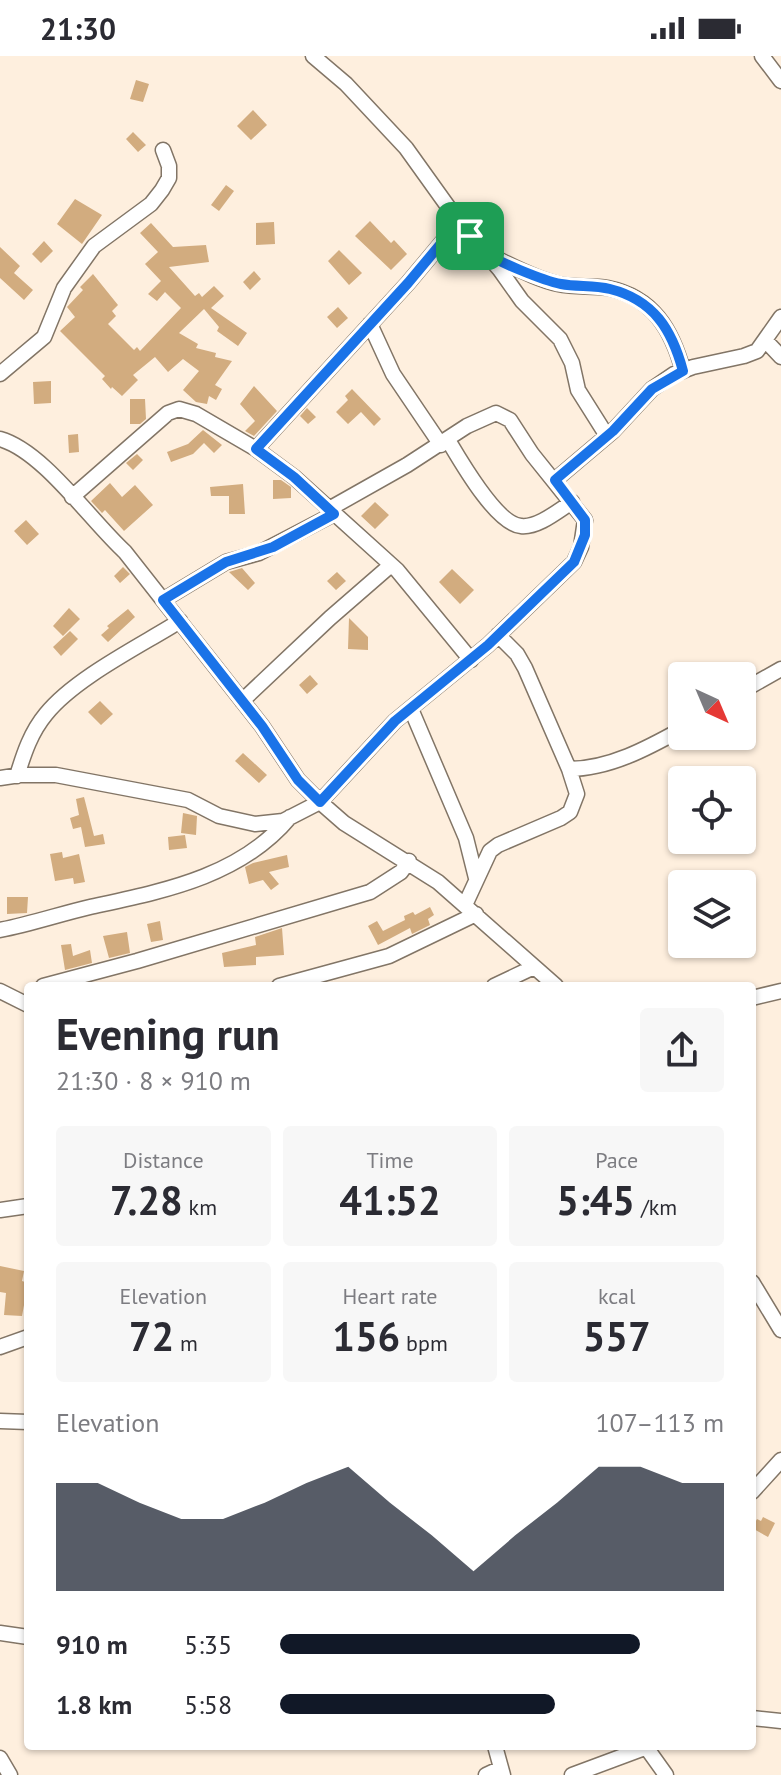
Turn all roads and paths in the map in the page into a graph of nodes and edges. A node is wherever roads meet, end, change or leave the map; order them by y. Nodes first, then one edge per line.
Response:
1 (313, 56) edge
2 (762, 56) edge
3 (781, 81) edge
4 (163, 150) dead end
5 (459, 222) junction
6 (484, 252) junction
7 (781, 317) edge
8 (370, 324) junction
9 (766, 341) junction
10 (781, 357) edge
11 (683, 371) junction
12 (0, 374) edge
13 (607, 436) junction
14 (0, 439) edge
15 (444, 442) junction
16 (256, 449) junction
17 (555, 480) junction
18 (72, 497) junction
19 (572, 502) junction
20 (331, 512) junction
21 (391, 565) junction
22 (163, 600) junction
23 (180, 621) junction
24 (498, 635) junction
25 (471, 660) junction
26 (781, 669) edge
27 (756, 683) edge
28 (242, 701) junction
29 (411, 709) junction
30 (668, 736) edge
31 (569, 769) junction
32 (17, 776) junction
33 (0, 778) edge
34 (320, 802) junction
35 (290, 817) junction
36 (409, 861) junction
37 (476, 878) junction
38 (470, 910) junction
39 (0, 930) edge
40 (534, 967) junction
41 (58, 982) edge
42 (294, 982) edge
43 (502, 982) edge
44 (551, 982) edge
45 (781, 991) edge
46 (6, 994) edge
47 (756, 997) edge
48 (24, 1003) edge
49 (24, 1207) edge
50 (0, 1210) edge
51 (759, 1308) edge
52 (781, 1330) edge
53 (24, 1338) edge
54 (0, 1347) edge
55 (0, 1421) edge
56 (24, 1422) edge
57 (781, 1460) edge
58 (756, 1488) edge
59 (0, 1633) edge
60 (24, 1636) edge
61 (756, 1718) edge
62 (781, 1721) edge
63 (499, 1750) edge
64 (640, 1750) edge
65 (650, 1750) edge
66 (0, 1758) edge
67 (502, 1771) edge
68 (10, 1775) edge
69 (486, 1775) edge
70 (572, 1775) edge
71 (666, 1775) edge

1 - 5 street
2 - 3 street
4 - 12 street
5 - 6 street
5 - 8 street
6 - 11 street
6 - 13 street
7 - 9 street
8 - 15 street
8 - 16 street
9 - 10 street
9 - 11 street
11 - 13 street
13 - 17 street
14 - 18 street
15 - 17 street
15 - 19 street
15 - 20 street
16 - 18 street
16 - 20 street
17 - 19 street
18 - 22 street
19 - 24 street
20 - 21 street
20 - 22 street
21 - 25 street
21 - 28 street
22 - 23 street
23 - 28 street
23 - 32 street
24 - 25 street
24 - 31 street
25 - 29 street
26 - 27 street
28 - 34 street
29 - 34 street
29 - 37 street
30 - 31 street
31 - 37 street
32 - 33 street
32 - 35 street
34 - 35 street
34 - 36 street
35 - 39 street
36 - 38 street
36 - 41 street
37 - 38 street
38 - 40 street
38 - 42 street
40 - 43 street
40 - 44 street
45 - 47 street
46 - 48 street
49 - 50 street
51 - 52 street
53 - 54 street
55 - 56 street
57 - 58 street
59 - 60 street
61 - 62 street
63 - 67 street
64 - 70 street
65 - 71 street
66 - 68 street
67 - 69 street

